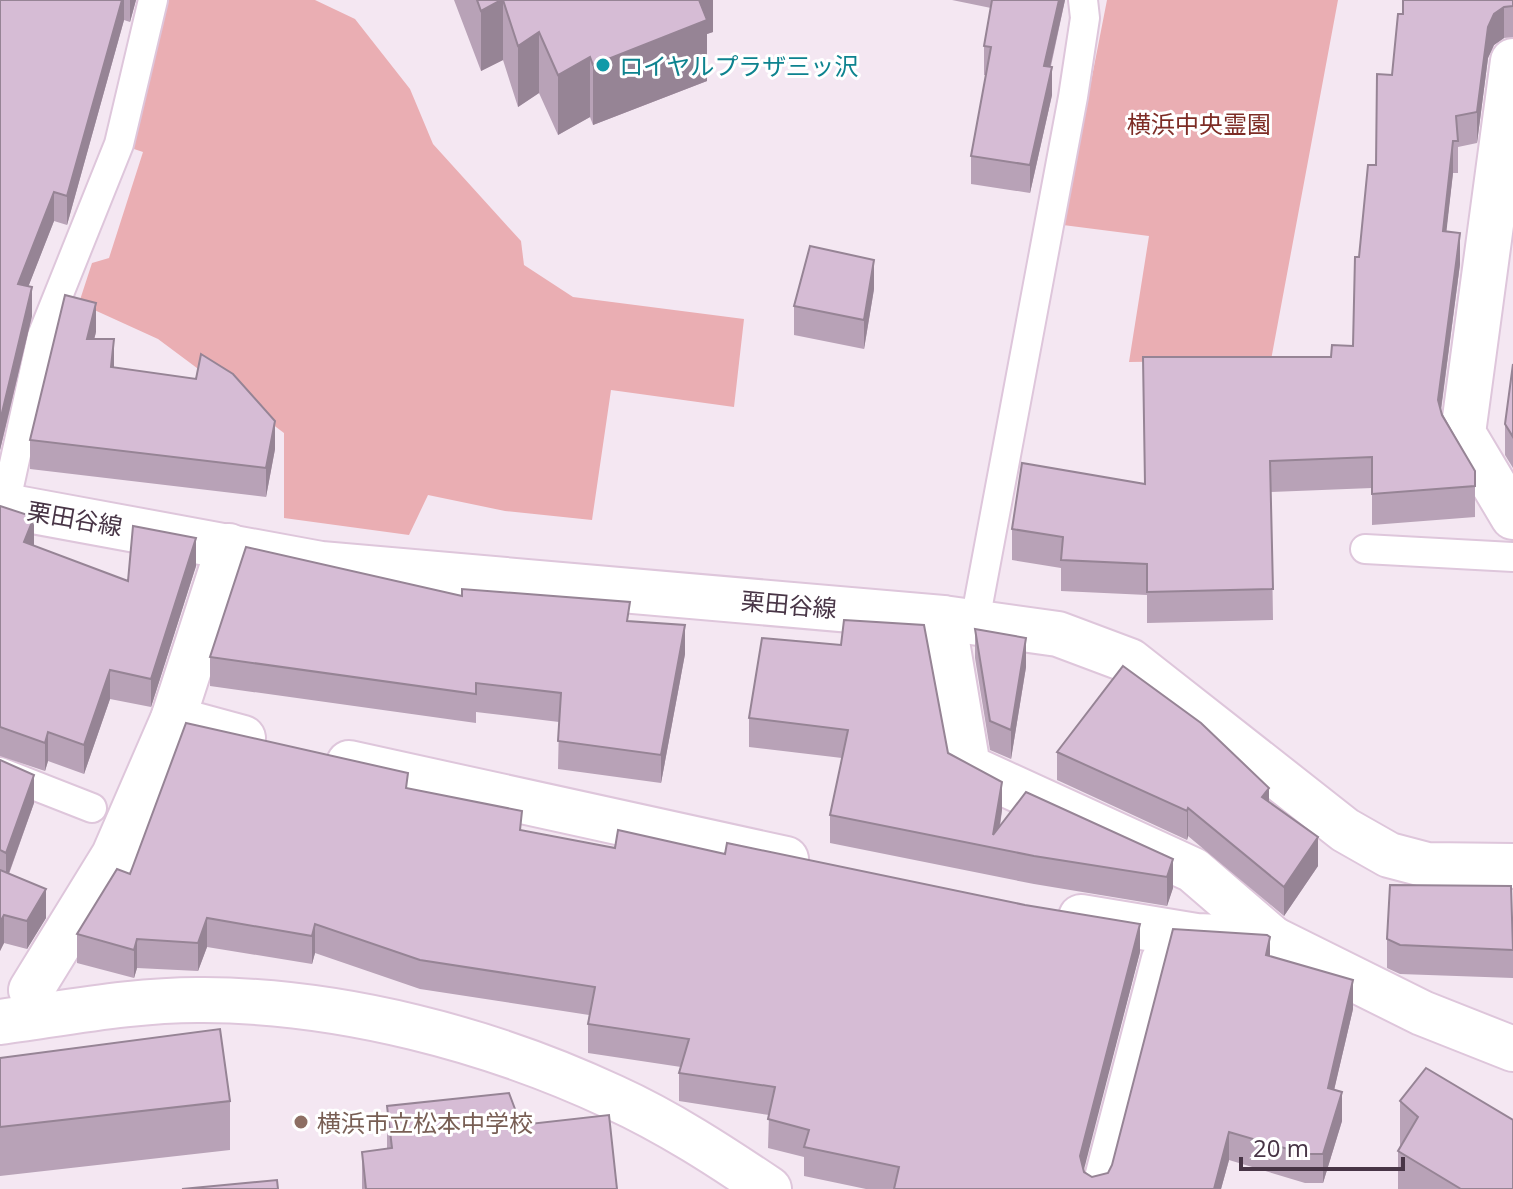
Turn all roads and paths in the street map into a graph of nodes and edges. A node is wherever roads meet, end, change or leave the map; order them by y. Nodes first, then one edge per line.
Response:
1 (153, 0) edge
2 (1083, 0) edge
3 (1513, 61) edge
4 (2, 505) edge
5 (1513, 517) edge
6 (229, 546) junction
7 (1365, 549) dead end
8 (1513, 557) edge
9 (959, 619) junction
10 (173, 719) junction
11 (0, 772) edge
12 (92, 808) dead end
13 (1513, 866) edge
14 (831, 869) edge
15 (1045, 911) edge
16 (1273, 939) junction
17 (1156, 958) dead end
18 (31, 990) dead end
19 (0, 1022) edge
20 (1513, 1049) edge
21 (769, 1189) edge
22 (1096, 1189) edge

1 - 4 lane
2 - 9 lane
3 - 5 street
4 - 6 street, 栗田谷線
6 - 9 street, 栗田谷線
6 - 10 street
7 - 8 lane
9 - 13 street, 栗田谷線
9 - 16 street
10 - 14 street
10 - 18 street
11 - 12 lane
15 - 16 street
16 - 20 street
17 - 22 lane
19 - 21 street

